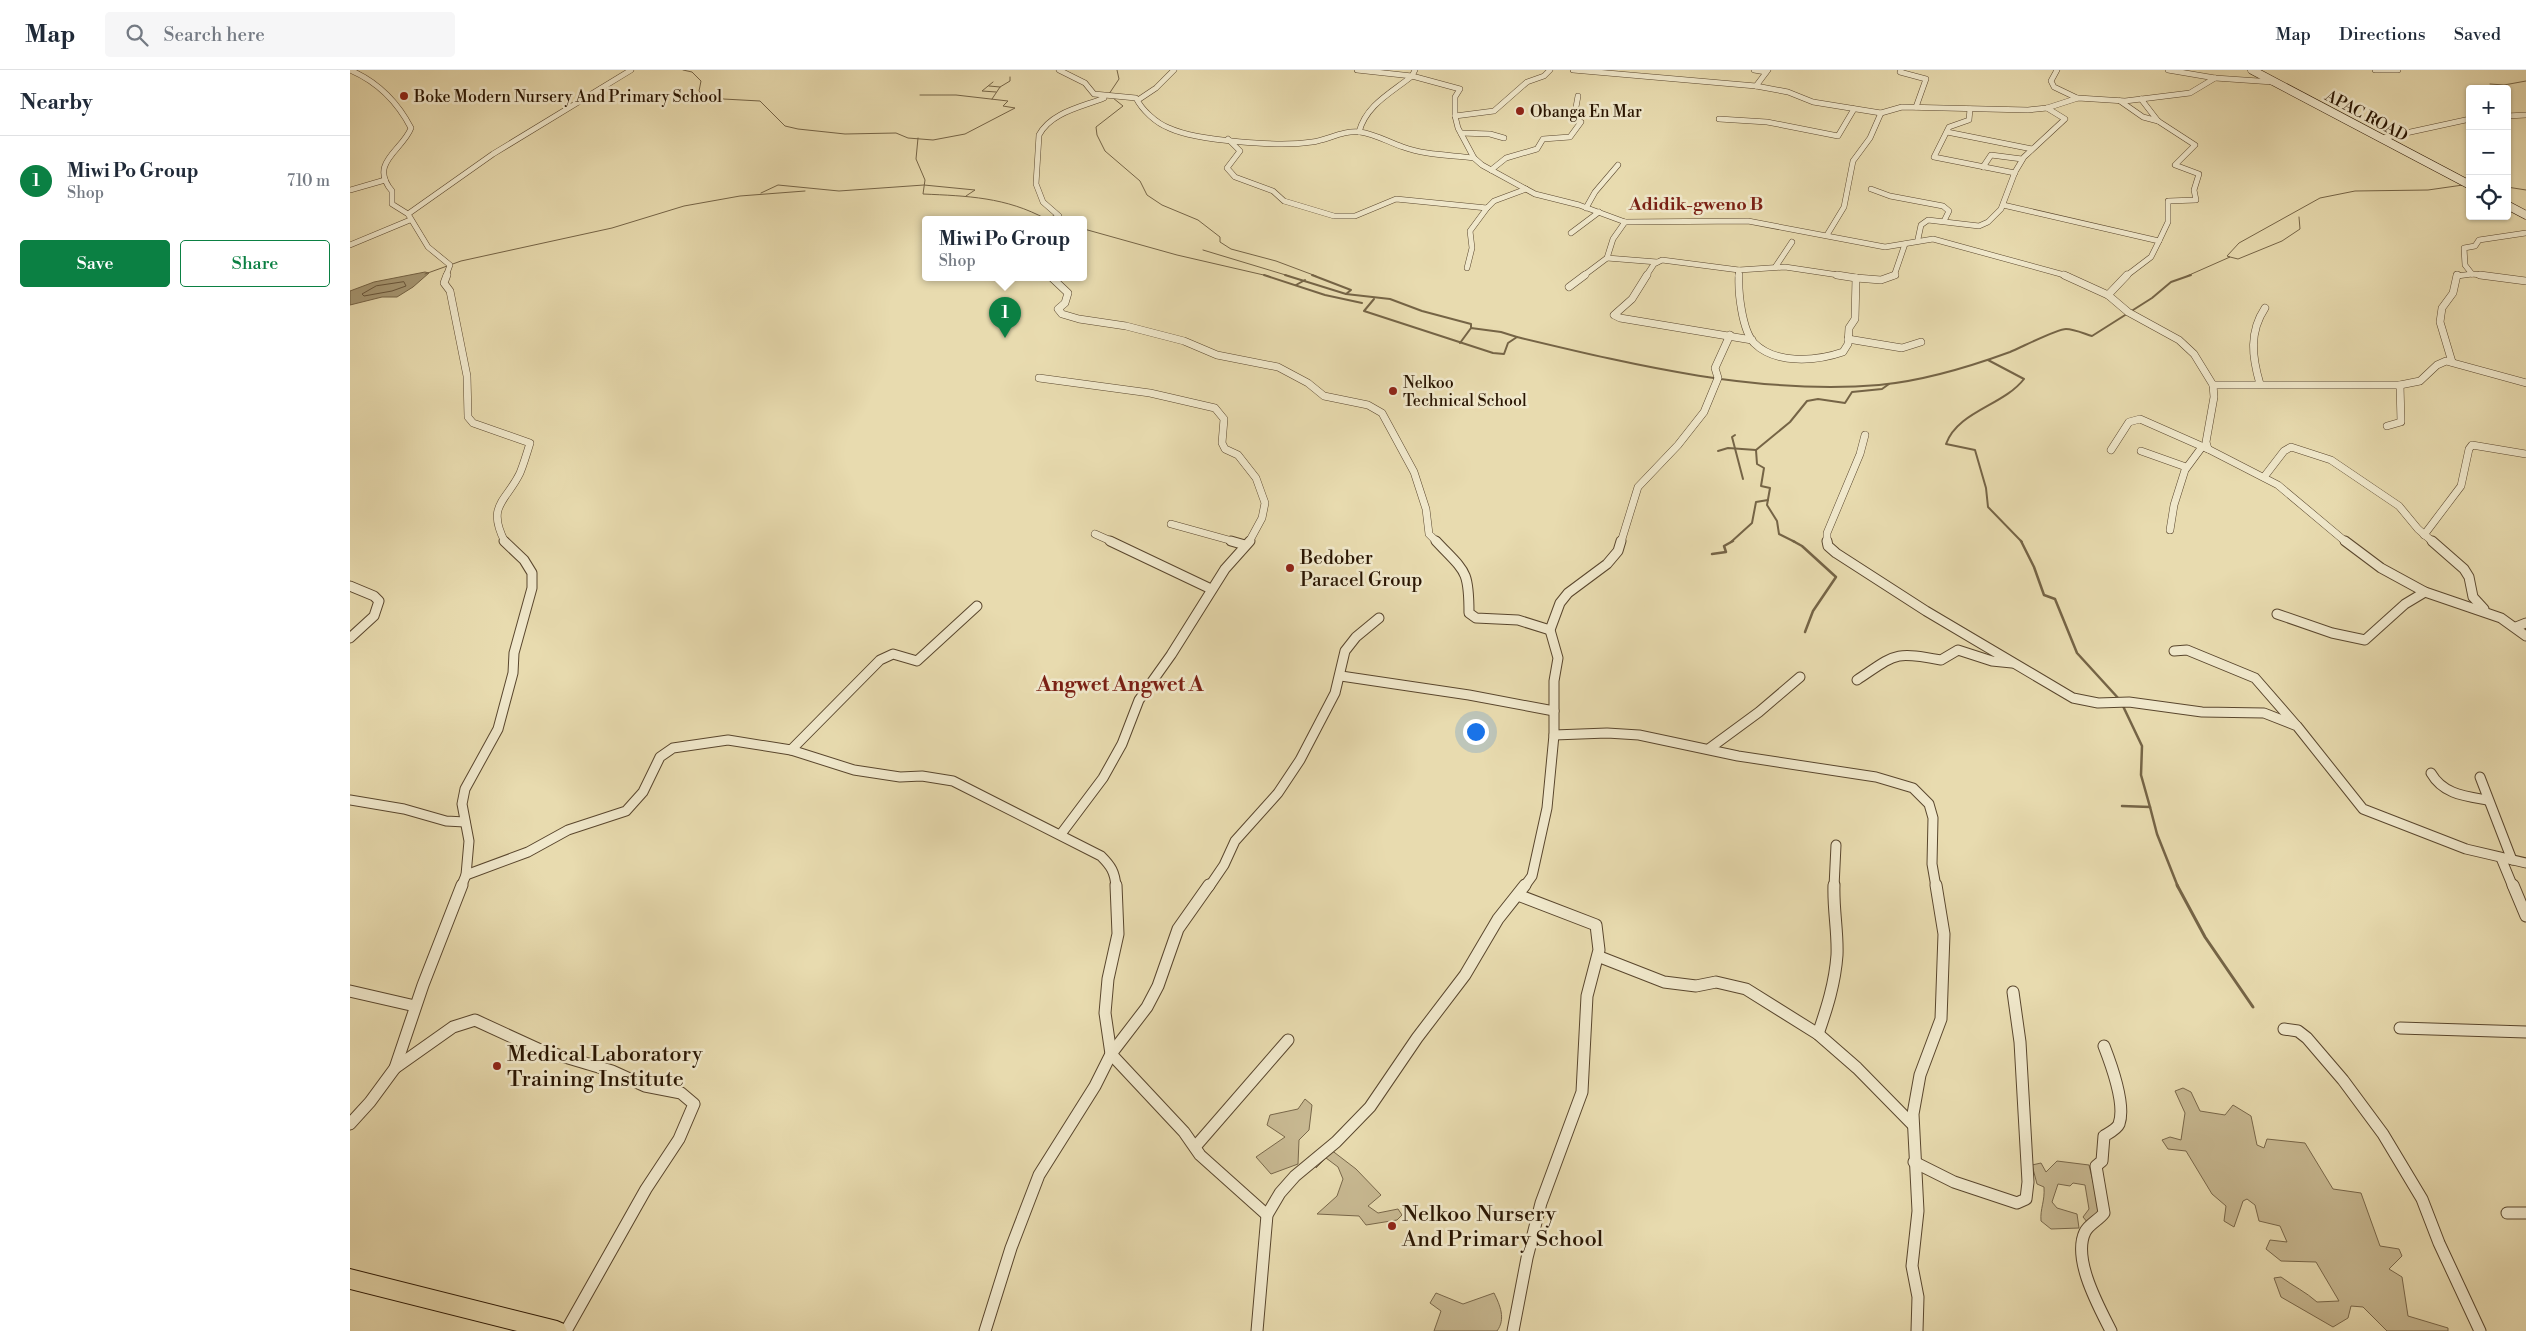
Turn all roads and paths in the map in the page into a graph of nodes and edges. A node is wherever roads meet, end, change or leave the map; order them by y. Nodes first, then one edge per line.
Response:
1 (630, 70) edge
2 (1059, 70) edge
3 (1174, 70) edge
4 (1357, 70) edge
5 (1550, 70) edge
6 (1573, 70) edge
7 (1754, 70) edge
8 (1901, 70) edge
9 (2057, 70) edge
10 (2168, 70) edge
11 (2252, 70) edge
12 (2375, 70) edge
13 (2398, 70) edge
14 (351, 71) edge
15 (1767, 71) edge
16 (1413, 73) edge
17 (2215, 78) junction
18 (2273, 82) junction
19 (1756, 86) junction
20 (1578, 96) dead end
21 (1104, 98) junction
22 (2078, 98) junction
23 (2141, 99) junction
24 (1138, 100) junction
25 (2119, 101) junction
26 (1916, 107) junction
27 (2047, 108) junction
28 (1854, 109) junction
29 (1970, 109) junction
30 (1882, 113) junction
31 (2526, 115) edge
32 (1455, 116) junction
33 (2511, 116) edge
34 (1719, 118) dead end
35 (2466, 120) edge
36 (2158, 121) junction
37 (1359, 132) junction
38 (1947, 132) junction
39 (1461, 133) junction
40 (1504, 138) dead end
41 (2383, 138) junction
42 (1228, 139) junction
43 (2032, 149) junction
44 (1474, 158) junction
45 (2022, 159) junction
46 (1618, 165) dead end
47 (1984, 167) junction
48 (1491, 170) junction
49 (2015, 173) junction
50 (385, 180) junction
51 (2466, 183) edge
52 (1526, 189) junction
53 (1871, 189) dead end
54 (350, 190) edge
55 (2003, 205) junction
56 (2511, 207) edge
57 (1488, 208) junction
58 (1586, 208) junction
59 (1599, 212) junction
60 (2526, 215) edge
61 (1059, 216) edge
62 (409, 217) junction
63 (1944, 221) junction
64 (1625, 222) junction
65 (371, 228) dead end
66 (1571, 233) dead end
67 (2526, 233) edge
68 (380, 234) junction
69 (1827, 235) junction
70 (1918, 239) junction
71 (2159, 241) junction
72 (1792, 242) dead end
73 (1905, 244) junction
74 (350, 245) edge
75 (1607, 258) junction
76 (1657, 262) junction
77 (1776, 266) junction
78 (1467, 268) dead end
79 (1739, 270) junction
80 (2472, 274) junction
81 (1856, 278) junction
82 (1055, 281) edge
83 (2526, 281) edge
84 (1569, 287) dead end
85 (2108, 296) junction
86 (2266, 308) dead end
87 (1730, 335) junction
88 (1848, 339) junction
89 (1752, 340) junction
90 (1921, 342) dead end
91 (2452, 362) junction
92 (1040, 378) dead end
93 (2526, 383) edge
94 (2260, 384) junction
95 (2213, 385) junction
96 (2400, 385) junction
97 (2386, 426) dead end
98 (1865, 435) dead end
99 (2205, 448) junction
100 (2111, 450) dead end
101 (2141, 451) dead end
102 (2526, 454) edge
103 (2186, 467) junction
104 (2264, 477) junction
105 (1171, 524) dead end
106 (2170, 530) dead end
107 (1095, 534) dead end
108 (2424, 535) junction
109 (1245, 545) junction
110 (350, 586) edge
111 (1211, 589) junction
112 (2425, 592) junction
113 (977, 606) dead end
114 (2488, 612) junction
115 (2277, 614) dead end
116 (1378, 618) dead end
117 (2526, 623) edge
118 (2516, 627) junction
119 (1550, 630) junction
120 (2526, 636) edge
121 (350, 638) edge
122 (2174, 651) dead end
123 (2015, 664) junction
124 (1341, 676) junction
125 (1800, 677) dead end
126 (1857, 680) dead end
127 (1554, 711) junction
128 (2297, 726) junction
129 (1554, 735) junction
130 (1710, 748) junction
131 (791, 750) junction
132 (2432, 773) dead end
133 (2480, 776) dead end
134 (350, 800) edge
135 (2487, 800) junction
136 (465, 822) junction
137 (1061, 834) junction
138 (1836, 845) dead end
139 (2501, 858) junction
140 (2512, 860) junction
141 (2526, 863) edge
142 (466, 875) junction
143 (1518, 895) junction
144 (2526, 916) edge
145 (1600, 957) junction
146 (350, 991) edge
147 (2013, 992) dead end
148 (415, 1006) junction
149 (2400, 1028) dead end
150 (2284, 1029) dead end
151 (2526, 1032) edge
152 (1818, 1034) junction
153 (1288, 1040) dead end
154 (2104, 1046) dead end
155 (1112, 1054) junction
156 (395, 1068) junction
157 (350, 1124) edge
158 (1914, 1125) junction
159 (1195, 1147) junction
160 (1914, 1162) junction
161 (2526, 1212) edge
162 (2507, 1213) dead end
163 (1267, 1215) junction
164 (350, 1279) edge
165 (557, 1331) edge
166 (566, 1331) edge
167 (985, 1331) edge
168 (1257, 1331) edge
169 (1513, 1331) edge
170 (1916, 1331) edge
171 (2111, 1331) edge
172 (2480, 1331) edge

1 - 62 street
2 - 21 street
3 - 24 street
4 - 16 street
5 - 32 street
6 - 19 street
7 - 15 street
8 - 26 street
9 - 22 street
10 - 17 street
11 - 18 main road, APAC ROAD
12 - 13 street
14 - 50 street
15 - 19 street
16 - 32 street
16 - 37 street
17 - 18 street
17 - 23 street
18 - 41 main road, APAC ROAD
19 - 28 street
20 - 48 street
21 - 24 street
21 - 61 street
22 - 25 street
22 - 27 street
23 - 25 street
23 - 36 street
24 - 42 street
25 - 36 street
26 - 29 street
26 - 30 street
27 - 29 street
27 - 43 street
28 - 30 street
28 - 34 street
29 - 38 street
30 - 69 street
31 - 33 street
32 - 39 street
35 - 41 street
36 - 71 street
37 - 42 street
37 - 44 street
38 - 43 street
38 - 47 street
39 - 40 street
39 - 44 street
41 - 51 main road, APAC ROAD
42 - 57 street
43 - 45 street
44 - 48 street
45 - 47 street
45 - 49 street
46 - 58 street
47 - 49 street
48 - 52 street
49 - 55 street
50 - 54 street
50 - 62 street
52 - 57 street
52 - 58 street
53 - 63 street
55 - 63 street
55 - 71 street
56 - 60 main road
57 - 78 street
58 - 59 street
59 - 64 street
59 - 66 street
62 - 68 street
62 - 136 street
63 - 70 street
64 - 69 street
64 - 75 street
65 - 68 street
67 - 80 street
68 - 74 street
69 - 73 street
70 - 73 street
70 - 85 street
71 - 85 street
72 - 77 street
73 - 81 street
75 - 76 street
75 - 84 street
76 - 79 street
76 - 87 street
77 - 79 street
77 - 81 street
79 - 89 street
80 - 83 street
80 - 91 street
81 - 88 street
82 - 119 street
85 - 95 street
86 - 94 street
87 - 89 street
87 - 119 street
88 - 89 street
88 - 90 street
91 - 93 street
91 - 96 street
92 - 109 street
94 - 95 street
94 - 96 street
95 - 99 street
96 - 97 street
98 - 123 street
99 - 100 street
99 - 103 street
99 - 104 street
101 - 103 street
102 - 108 street
103 - 106 street
104 - 108 street
104 - 112 street
105 - 109 street
107 - 111 street
108 - 114 street
109 - 111 street
110 - 121 street
111 - 137 street
112 - 114 street
112 - 115 street
113 - 131 street
114 - 118 street
116 - 124 street
117 - 118 street
118 - 120 street
119 - 127 street
122 - 128 street
123 - 126 street
123 - 128 street
124 - 127 street
124 - 155 street
125 - 130 street
127 - 129 street
128 - 139 street
129 - 130 street
129 - 143 street
130 - 158 street
131 - 137 street
131 - 142 street
132 - 135 street
133 - 135 street
134 - 136 street
135 - 140 street
136 - 142 street
137 - 155 street
138 - 152 street
139 - 140 street
139 - 144 street
140 - 141 street
142 - 148 street
143 - 145 street
143 - 163 street
145 - 152 street
145 - 169 street
146 - 148 street
147 - 160 street
148 - 156 street
149 - 151 street
150 - 172 street
152 - 158 street
153 - 159 street
154 - 171 street
155 - 159 street
155 - 167 street
156 - 157 street
156 - 166 street
158 - 160 street
159 - 163 street
160 - 170 street
161 - 162 street
163 - 168 street
164 - 165 main road

